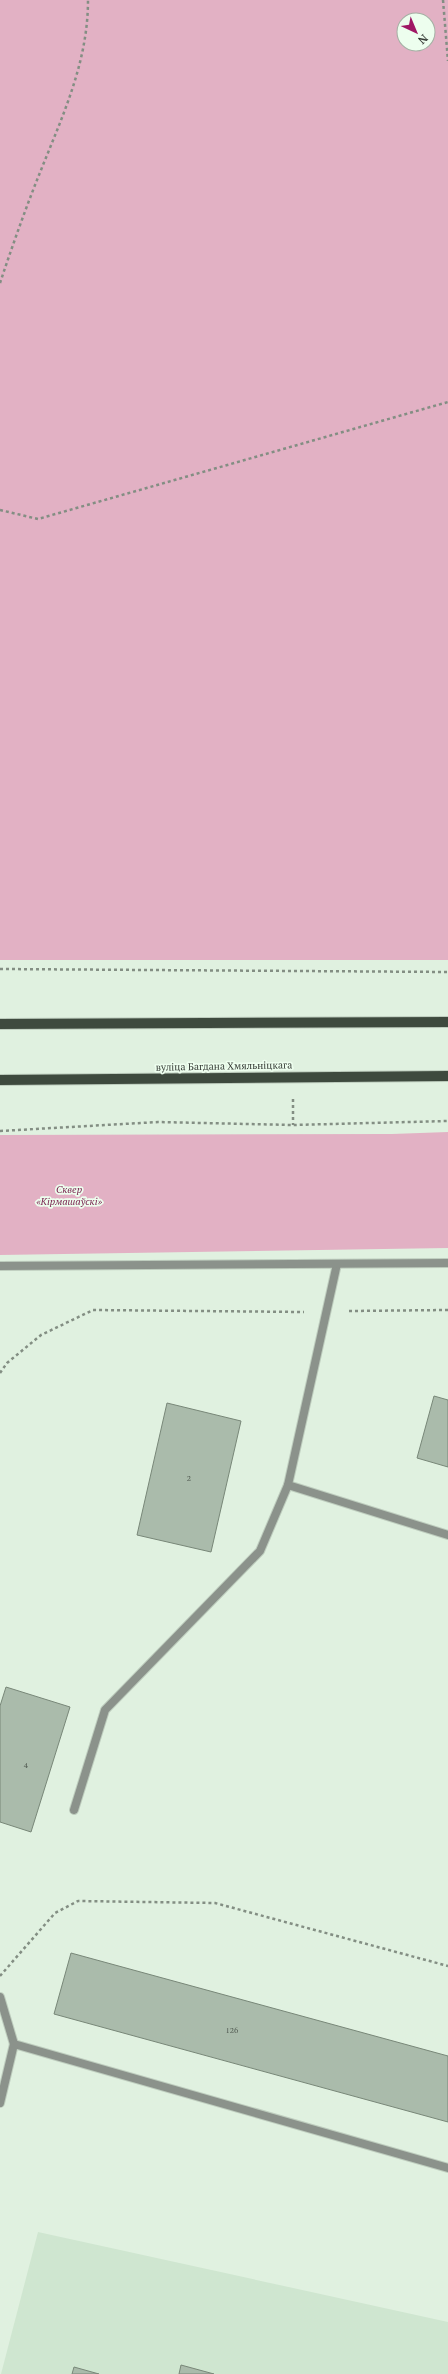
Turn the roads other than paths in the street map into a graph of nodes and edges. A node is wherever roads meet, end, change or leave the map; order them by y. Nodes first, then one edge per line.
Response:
1 (448, 1022) edge
2 (0, 1024) edge
3 (448, 1076) edge
4 (0, 1080) edge
5 (448, 1263) edge
6 (337, 1264) junction
7 (0, 1266) edge
8 (288, 1484) junction
9 (448, 1535) edge
10 (74, 1810) dead end
11 (0, 1997) edge
12 (14, 2044) junction
13 (0, 2103) edge
14 (448, 2168) edge

1 - 2 main road
3 - 4 main road, вуліца Багдана Хмяльніцкага
5 - 6 lane
6 - 7 lane
6 - 8 lane
8 - 9 lane
8 - 10 lane
11 - 12 lane
12 - 13 lane
12 - 14 lane

